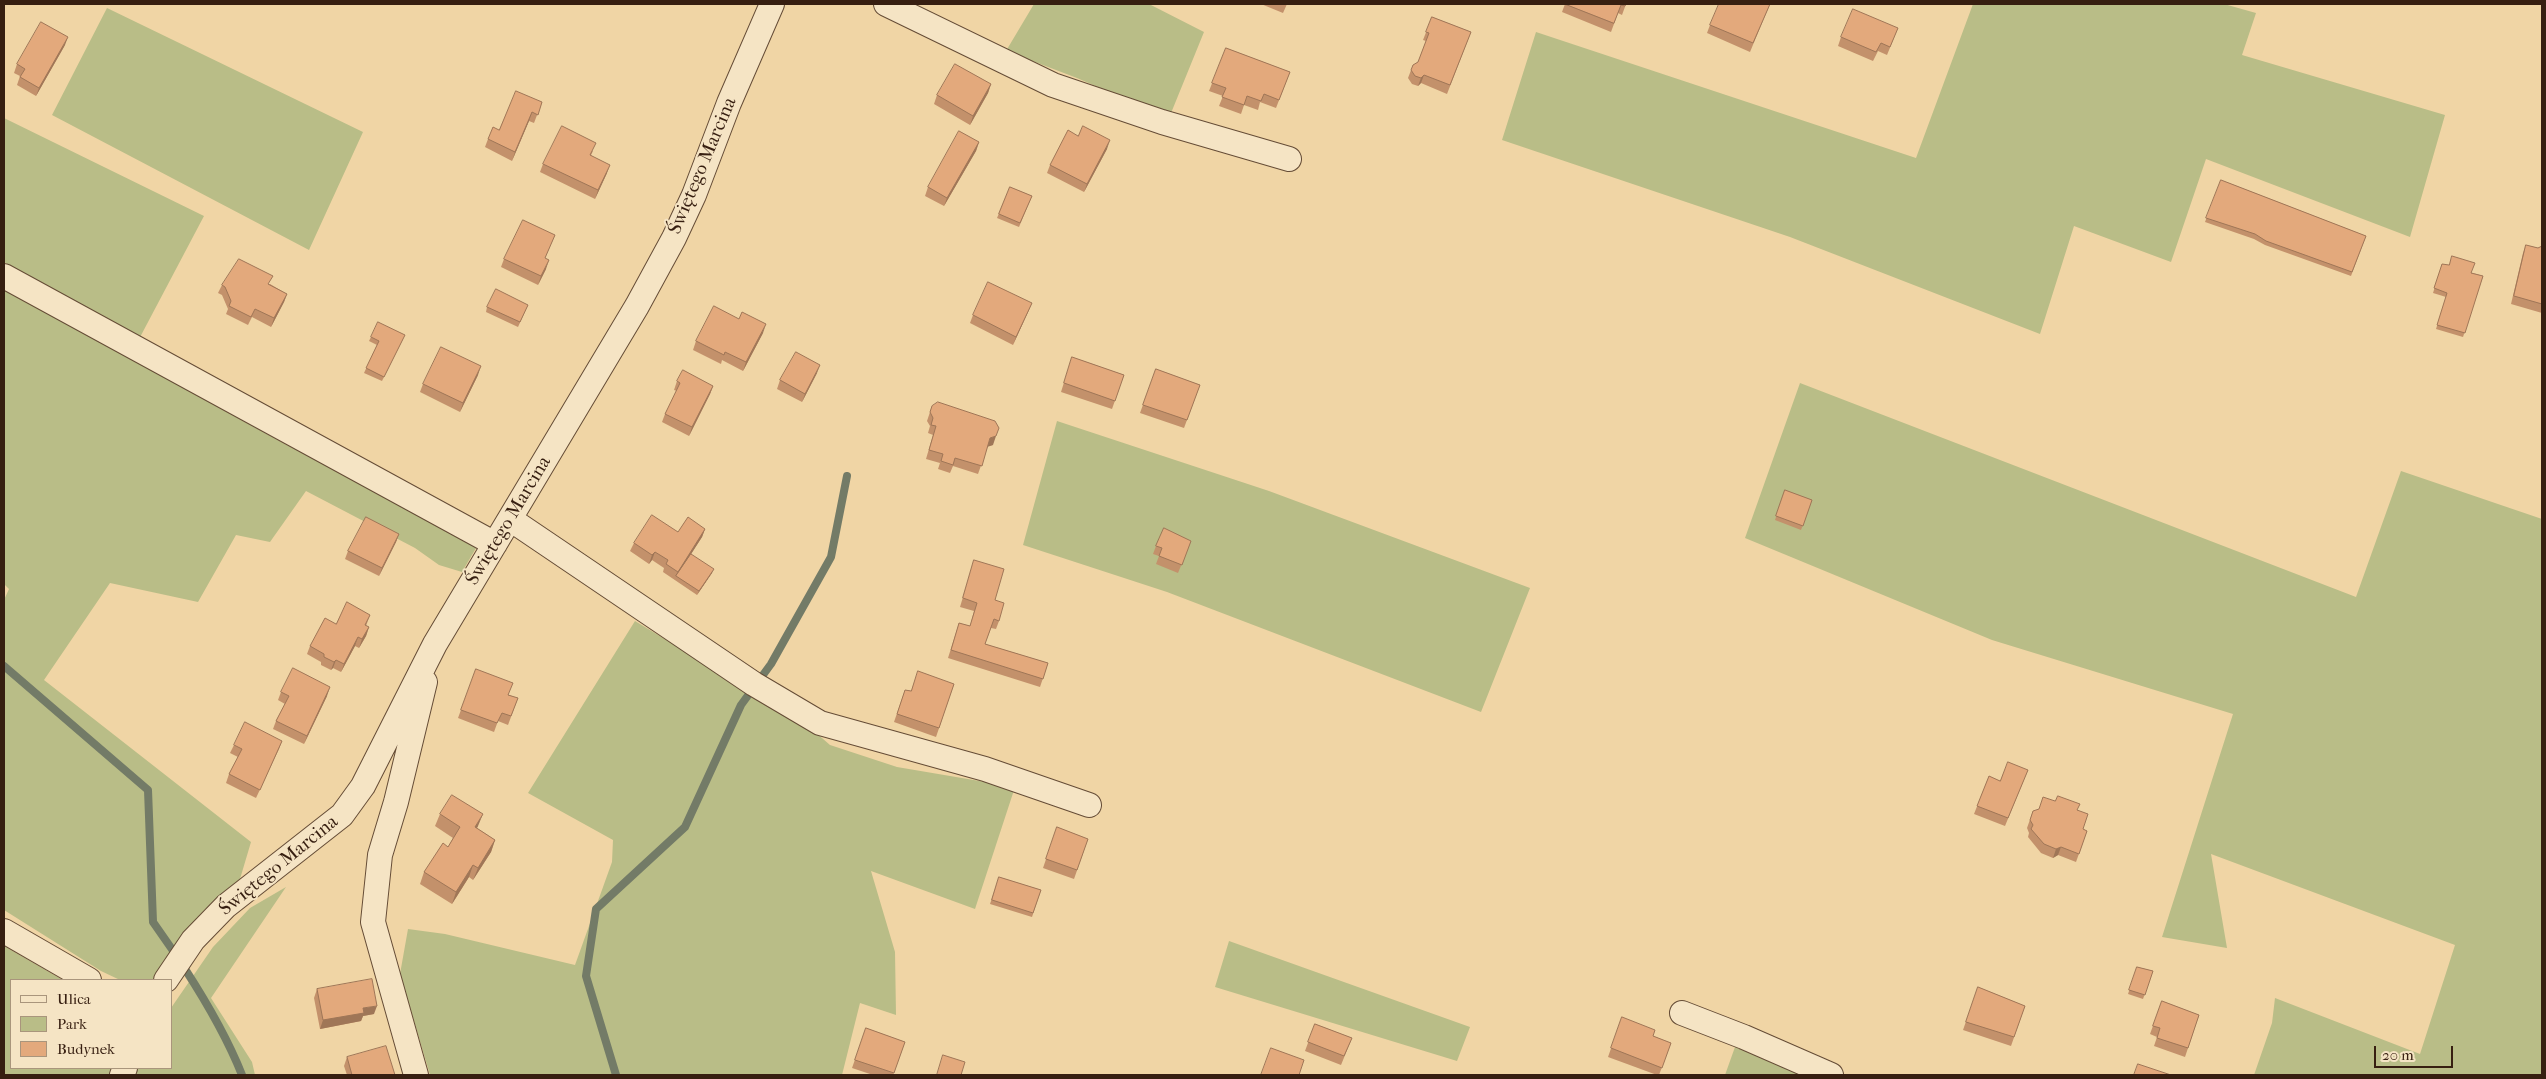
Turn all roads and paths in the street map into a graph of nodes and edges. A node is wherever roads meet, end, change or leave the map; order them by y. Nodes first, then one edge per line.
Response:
1 (772, 4) edge
2 (886, 4) edge
3 (1289, 159) dead end
4 (4, 276) edge
5 (510, 519) junction
6 (495, 544) junction
7 (435, 644) junction
8 (1089, 805) dead end
9 (4, 931) edge
10 (87, 979) edge
11 (167, 979) edge
12 (1682, 1013) dead end
13 (416, 1075) edge
14 (1831, 1075) edge

1 - 5 street, Świętego Marcina
2 - 3 street
4 - 6 street
5 - 6 street, Świętego Marcina
5 - 8 street
6 - 7 street, Świętego Marcina
7 - 11 street, Świętego Marcina
7 - 13 street
9 - 10 street
12 - 14 street

